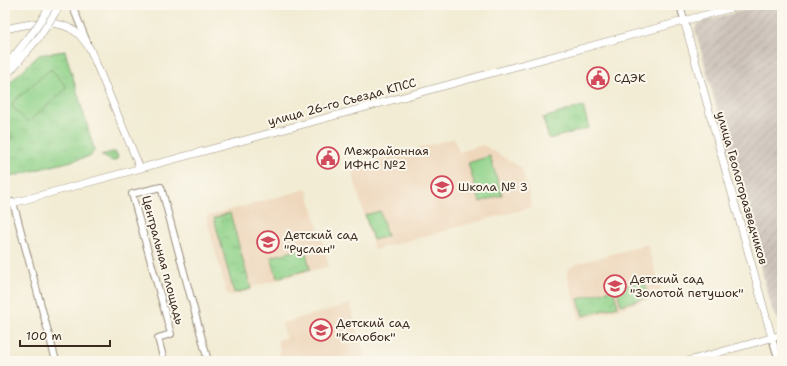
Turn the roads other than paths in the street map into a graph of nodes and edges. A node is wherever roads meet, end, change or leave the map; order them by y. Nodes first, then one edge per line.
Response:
1 (51, 5) edge
2 (60, 5) edge
3 (72, 5) edge
4 (680, 5) edge
5 (742, 5) edge
6 (684, 20) junction
7 (5, 29) edge
8 (90, 49) junction
9 (5, 67) edge
10 (5, 77) edge
11 (140, 168) junction
12 (14, 202) junction
13 (5, 204) edge
14 (782, 335) edge
15 (772, 338) junction
16 (56, 361) edge
17 (164, 361) edge
18 (208, 361) edge
19 (688, 361) edge
20 (779, 361) edge

1 - 9 main road, bridge
2 - 10 main road, bridge
3 - 8 street
4 - 6 street
5 - 6 main road, улица 26-го Съезда КПСС
6 - 11 main road, улица 26-го Съезда КПСС
6 - 15 main road, улица Геологоразведчиков
7 - 8 main road
8 - 11 main road
11 - 12 main road, улица 26-го Съезда КПСС
12 - 13 main road, улица 26-го Съезда КПСС
12 - 16 street
14 - 15 main road
15 - 19 main road
15 - 20 street, улица Геологоразведчиков
17 - 18 street, Центральная площадь

